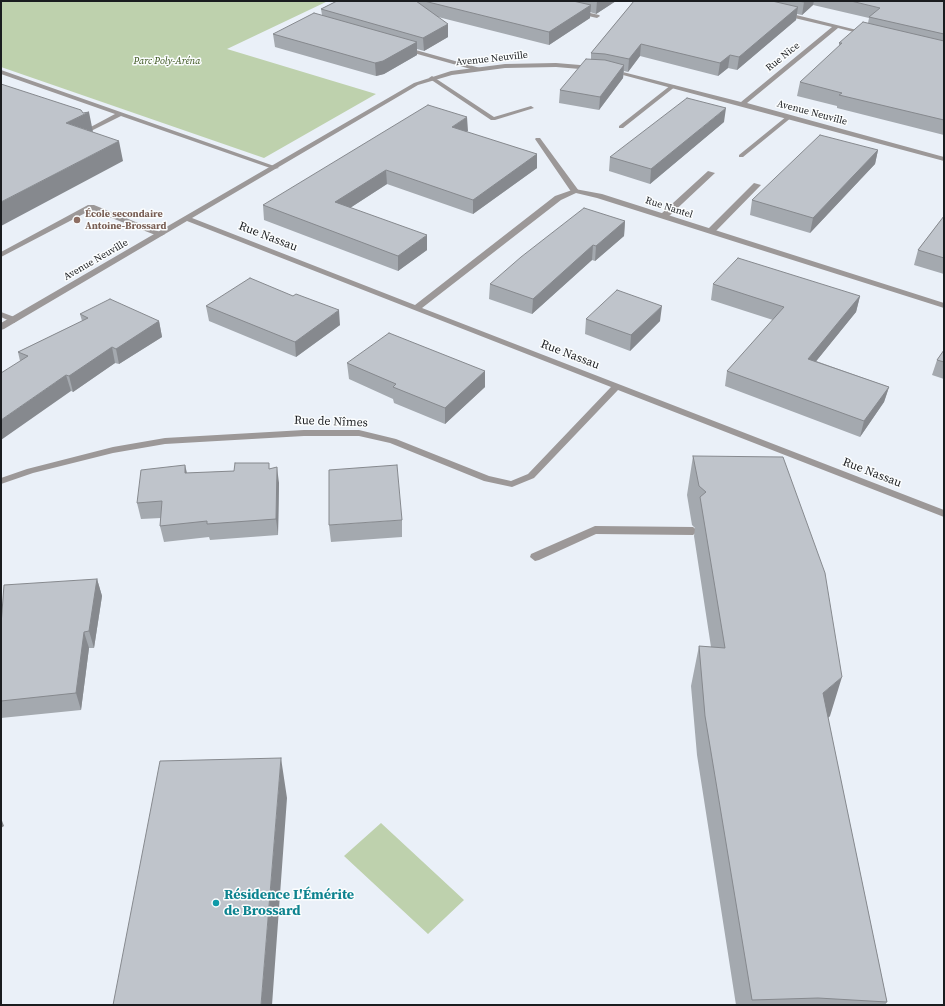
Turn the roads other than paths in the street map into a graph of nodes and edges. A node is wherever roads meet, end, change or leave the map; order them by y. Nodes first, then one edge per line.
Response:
1 (569, 10) edge
2 (776, 12) edge
3 (597, 16) dead end
4 (837, 26) junction
5 (875, 35) edge
6 (399, 47) edge
7 (478, 68) junction
8 (597, 69) edge
9 (604, 70) edge
10 (1, 72) edge
11 (432, 78) junction
12 (673, 86) junction
13 (742, 104) junction
14 (531, 108) dead end
15 (120, 114) junction
16 (789, 117) junction
17 (621, 127) dead end
18 (89, 130) edge
19 (538, 139) dead end
20 (741, 156) dead end
21 (944, 159) edge
22 (275, 168) junction
23 (711, 173) dead end
24 (757, 185) dead end
25 (575, 192) junction
26 (664, 216) junction
27 (187, 219) junction
28 (711, 232) junction
29 (161, 234) junction
30 (1, 255) edge
31 (944, 306) edge
32 (416, 308) junction
33 (1, 314) edge
34 (14, 320) junction
35 (1, 327) edge
36 (617, 386) junction
37 (1, 481) edge
38 (944, 514) edge
39 (693, 531) dead end
40 (535, 557) dead end

1 - 3 street
2 - 4 street
4 - 5 street
4 - 13 street, Rue Nice
6 - 7 street
7 - 8 street, Avenue Neuville
7 - 11 street, Avenue Neuville
9 - 12 street, Avenue Neuville
10 - 15 street
11 - 14 street
11 - 22 street, Avenue Neuville
12 - 13 street, Avenue Neuville
12 - 17 street
13 - 16 street, Avenue Neuville
15 - 18 street
15 - 22 street
16 - 20 street
16 - 21 street, Avenue Neuville
19 - 25 street
22 - 27 street, Avenue Neuville
23 - 26 street
24 - 28 street
25 - 26 street, Rue Nantel
25 - 32 street
26 - 28 street, Rue Nantel
27 - 29 street, Avenue Neuville
27 - 32 street, Rue Nassau
28 - 31 street, Rue Nantel
29 - 30 street
29 - 34 street, Avenue Neuville
32 - 36 street, Rue Nassau
33 - 34 street
34 - 35 street, Avenue Neuville
36 - 37 street, Rue de Nîmes
36 - 38 street, Rue Nassau
39 - 40 street

